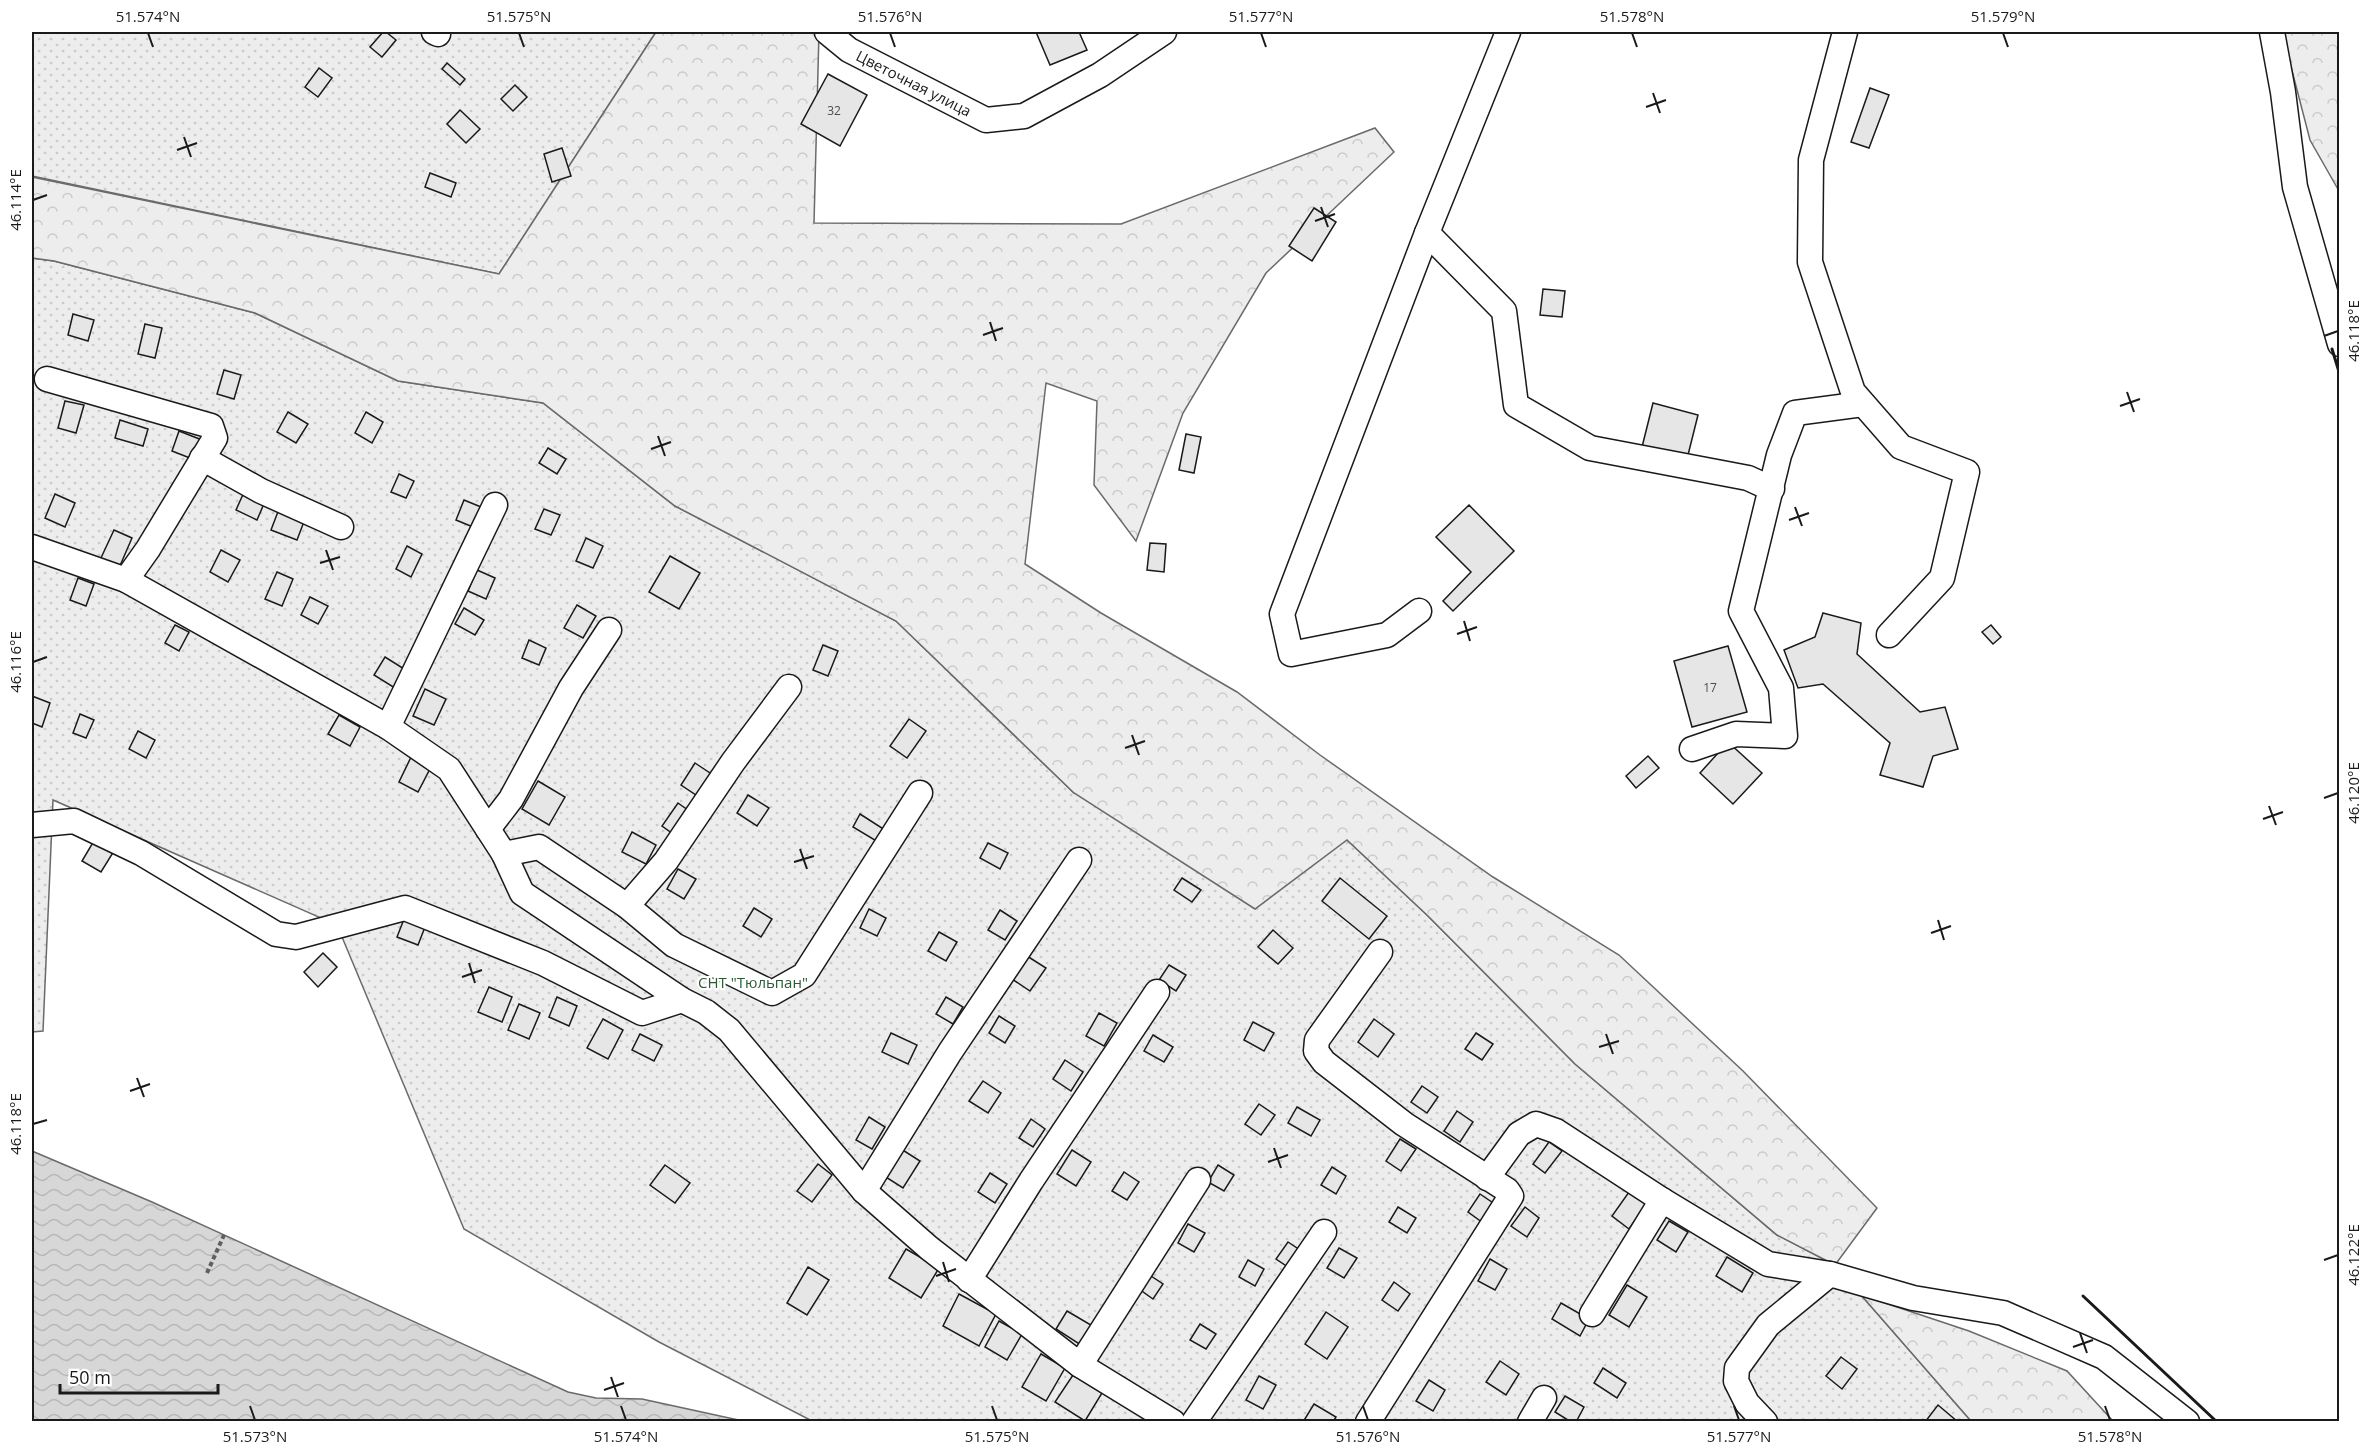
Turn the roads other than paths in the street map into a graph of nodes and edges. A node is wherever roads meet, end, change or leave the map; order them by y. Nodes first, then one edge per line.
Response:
1 (827, 32) edge
2 (1164, 32) edge
3 (1508, 32) edge
4 (1845, 32) edge
5 (2272, 32) edge
6 (1428, 232) junction
7 (2340, 344) edge
8 (46, 379) dead end
9 (1863, 404) junction
10 (202, 458) junction
11 (1772, 489) junction
12 (495, 505) dead end
13 (341, 527) dead end
14 (32, 547) edge
15 (126, 580) junction
16 (1419, 611) dead end
17 (609, 630) dead end
18 (1889, 635) dead end
19 (789, 687) dead end
20 (388, 727) junction
21 (1692, 749) dead end
22 (920, 793) dead end
23 (32, 825) edge
24 (488, 829) junction
25 (504, 854) junction
26 (1079, 860) dead end
27 (627, 906) junction
28 (1380, 952) dead end
29 (1157, 992) dead end
30 (681, 1000) junction
31 (1487, 1178) junction
32 (1198, 1180) dead end
33 (864, 1191) junction
34 (1662, 1200) junction
35 (1324, 1232) dead end
36 (1830, 1274) junction
37 (969, 1280) junction
38 (1592, 1314) dead end
39 (1080, 1365) junction
40 (1544, 1398) dead end
41 (1173, 1422) edge
42 (1194, 1422) edge
43 (1368, 1422) edge
44 (1530, 1422) edge
45 (1765, 1422) edge
46 (2187, 1422) edge

1 - 2 street, Цветочная улица
3 - 6 street
4 - 9 street
5 - 7 street
6 - 11 street
6 - 16 street
8 - 10 street
9 - 11 street
9 - 18 street
10 - 13 street
10 - 15 street
11 - 21 street
12 - 20 street
14 - 15 street
15 - 20 street
17 - 24 street
19 - 27 street
20 - 24 street
22 - 27 street
23 - 30 street
24 - 25 street
25 - 27 street
25 - 30 street
26 - 33 street
28 - 31 street
29 - 37 street
30 - 33 street
31 - 34 street
31 - 43 street
32 - 39 street
33 - 37 street
34 - 36 street
34 - 38 street
35 - 42 street
36 - 45 street
36 - 46 street
37 - 39 street
39 - 41 street
40 - 44 street

